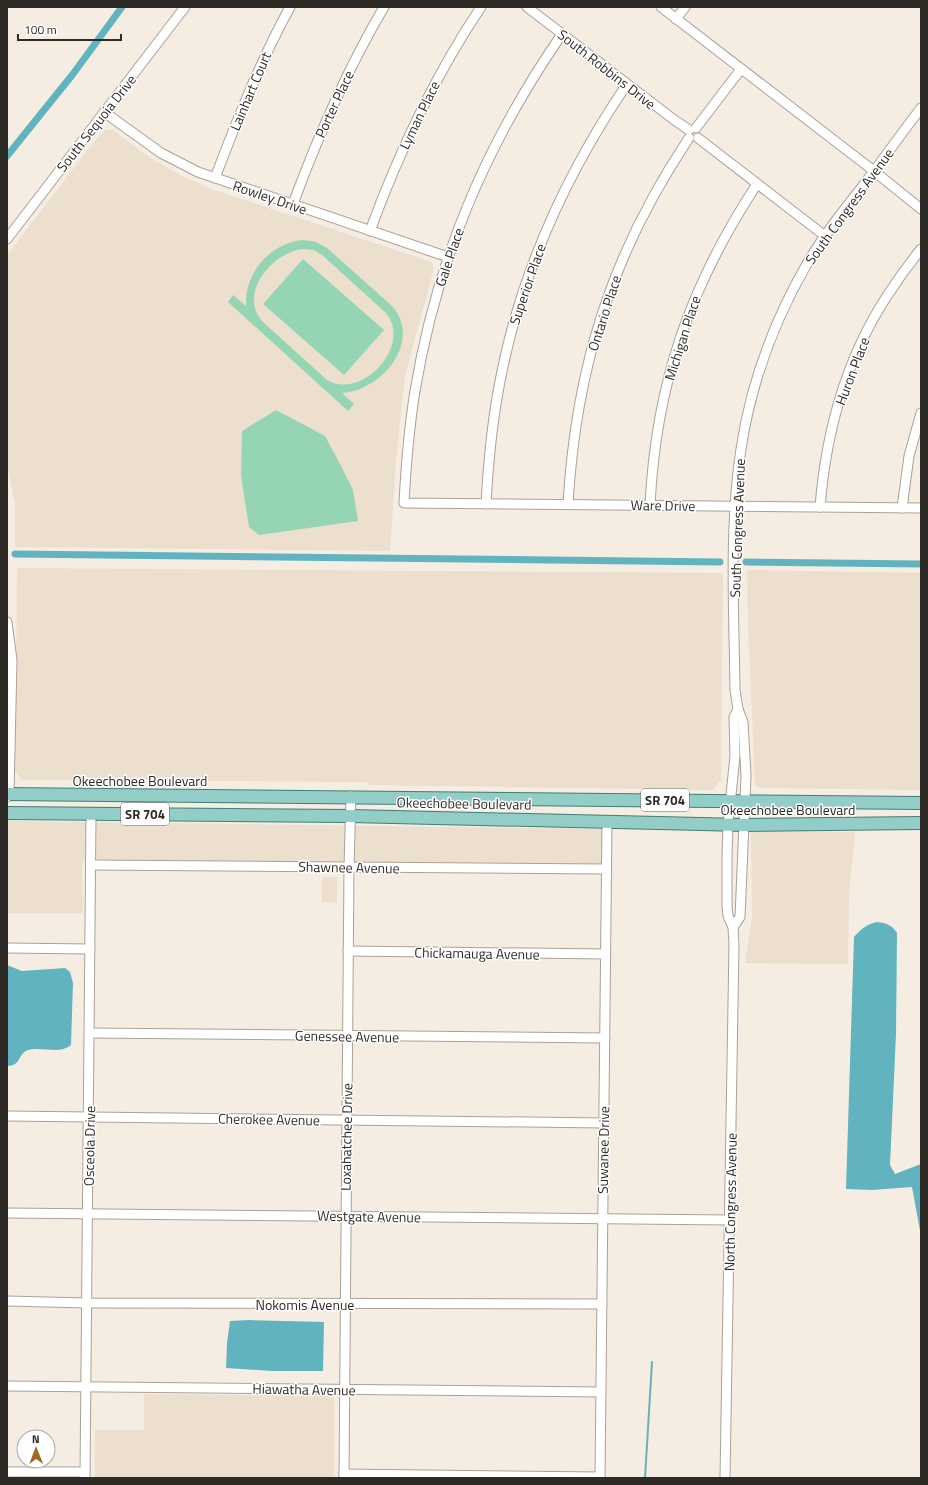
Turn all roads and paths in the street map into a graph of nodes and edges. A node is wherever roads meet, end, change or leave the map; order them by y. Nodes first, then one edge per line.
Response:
1 (185, 7) edge
2 (290, 7) edge
3 (384, 7) edge
4 (481, 7) edge
5 (527, 7) edge
6 (661, 7) edge
7 (685, 7) edge
8 (676, 19) junction
9 (562, 34) junction
10 (741, 69) junction
11 (627, 84) junction
12 (921, 108) edge
13 (104, 112) junction
14 (693, 133) junction
15 (874, 171) junction
16 (215, 178) junction
17 (757, 184) junction
18 (293, 204) junction
19 (921, 209) edge
20 (370, 230) junction
21 (825, 236) junction
22 (7, 239) edge
23 (921, 249) edge
24 (448, 257) junction
25 (921, 413) edge
26 (404, 503) joint
27 (486, 504) junction
28 (568, 504) junction
29 (650, 505) junction
30 (735, 506) junction
31 (820, 507) junction
32 (902, 508) junction
33 (921, 508) edge
34 (7, 622) edge
35 (738, 709) junction
36 (9, 714) edge
37 (8, 795) edge
38 (351, 796) junction
39 (731, 801) junction
40 (746, 801) junction
41 (921, 803) edge
42 (7, 813) edge
43 (91, 814) junction
44 (921, 815) edge
45 (350, 816) junction
46 (606, 822) junction
47 (921, 823) edge
48 (728, 824) junction
49 (744, 824) junction
50 (894, 824) junction
51 (91, 864) junction
52 (349, 867) junction
53 (606, 869) junction
54 (733, 927) junction
55 (7, 948) edge
56 (90, 949) junction
57 (348, 951) junction
58 (605, 954) junction
59 (90, 1033) junction
60 (347, 1036) junction
61 (604, 1038) junction
62 (7, 1116) edge
63 (89, 1117) junction
64 (346, 1120) junction
65 (604, 1123) junction
66 (7, 1213) edge
67 (88, 1214) junction
68 (345, 1216) junction
69 (603, 1219) junction
70 (730, 1220) junction
71 (7, 1301) edge
72 (87, 1303) junction
73 (345, 1304) junction
74 (602, 1304) junction
75 (7, 1386) edge
76 (86, 1387) junction
77 (344, 1389) junction
78 (601, 1392) junction
79 (7, 1472) edge
80 (85, 1475) edge
81 (344, 1476) edge
82 (600, 1478) edge
83 (725, 1478) edge

1 - 13 street, South Sequoia Drive
2 - 16 street, Lainhart Court
3 - 18 street, Porter Place
4 - 20 street, Lyman Place
5 - 9 street, South Robbins Drive
6 - 8 street
7 - 8 street
8 - 10 street
9 - 11 street, South Robbins Drive
9 - 24 street, Gale Place
10 - 14 street, Ontario Place
10 - 15 street
11 - 14 street, South Robbins Drive
11 - 27 street, Superior Place
12 - 15 street, South Congress Avenue
13 - 16 street, Rowley Drive
13 - 22 street, South Sequoia Drive
14 - 17 street, South Robbins Drive
14 - 28 street, Ontario Place
15 - 19 street
15 - 21 street, South Congress Avenue
16 - 18 street, Rowley Drive
17 - 21 street, South Robbins Drive
17 - 29 street, Michigan Place
18 - 20 street, Rowley Drive
20 - 24 street, Rowley Drive
21 - 30 street, South Congress Avenue
23 - 31 street, Huron Place
24 - 26 street, Gale Place
25 - 32 street
26 - 27 street, Ware Drive
27 - 28 street, Ware Drive
28 - 29 street, Ware Drive
29 - 30 street, Ware Drive
30 - 31 street, Ware Drive
30 - 35 street, South Congress Avenue
31 - 32 street, Ware Drive
32 - 33 street, Ware Drive
34 - 36 street
35 - 39 street, South Congress Avenue
35 - 40 street, South Congress Avenue
36 - 37 street
37 - 38 main road, Okeechobee Boulevard / SR 704
38 - 39 main road, Okeechobee Boulevard / SR 704
38 - 45 street, Loxahatchee Drive
39 - 40 main road, Okeechobee Boulevard / SR 704
39 - 48 street, North Congress Avenue
40 - 41 main road, Okeechobee Boulevard / SR 704
40 - 49 street, North Congress Avenue
42 - 43 main road, Okeechobee Boulevard / SR 704
43 - 45 main road, Okeechobee Boulevard / SR 704
43 - 51 street, Osceola Drive
44 - 50 main road
45 - 46 main road, Okeechobee Boulevard / SR 704
45 - 52 street, Loxahatchee Drive
46 - 48 main road, Okeechobee Boulevard / SR 704
46 - 53 street, Suwanee Drive
47 - 50 main road, Okeechobee Boulevard / SR 704
48 - 49 main road, Okeechobee Boulevard / SR 704
48 - 54 street, North Congress Avenue
49 - 50 main road, Okeechobee Boulevard / SR 704
49 - 54 street, North Congress Avenue
51 - 52 street, Shawnee Avenue
51 - 56 street, Osceola Drive
52 - 53 street, Shawnee Avenue
52 - 57 street, Loxahatchee Drive
53 - 58 street, Suwanee Drive
54 - 70 street, North Congress Avenue
55 - 56 street
56 - 59 street, Osceola Drive
57 - 58 street, Chickamauga Avenue
57 - 60 street, Loxahatchee Drive
58 - 61 street, Suwanee Drive
59 - 60 street, Genessee Avenue
59 - 63 street, Osceola Drive
60 - 61 street, Genessee Avenue
60 - 64 street, Loxahatchee Drive
61 - 65 street, Suwanee Drive
62 - 63 street, Cherokee Avenue
63 - 64 street, Cherokee Avenue
63 - 67 street, Osceola Drive
64 - 65 street, Cherokee Avenue
64 - 68 street, Loxahatchee Drive
65 - 69 street, Suwanee Drive
66 - 67 street, Westgate Avenue
67 - 68 street, Westgate Avenue
67 - 72 street, Osceola Drive
68 - 69 street, Westgate Avenue
68 - 73 street, Loxahatchee Drive
69 - 70 street, Westgate Avenue
69 - 74 street, Suwanee Drive
70 - 83 street, North Congress Avenue
71 - 72 street, Nokomis Avenue
72 - 73 street, Nokomis Avenue
72 - 76 street, Osceola Drive
73 - 74 street, Nokomis Avenue
73 - 77 street, Loxahatchee Drive
74 - 78 street, Suwanee Drive
75 - 76 street, Hiawatha Avenue
76 - 77 street, Hiawatha Avenue
76 - 80 street, Osceola Drive
77 - 78 street, Hiawatha Avenue
77 - 81 street, Loxahatchee Drive
78 - 82 street, Suwanee Drive
79 - 80 street
81 - 82 street

